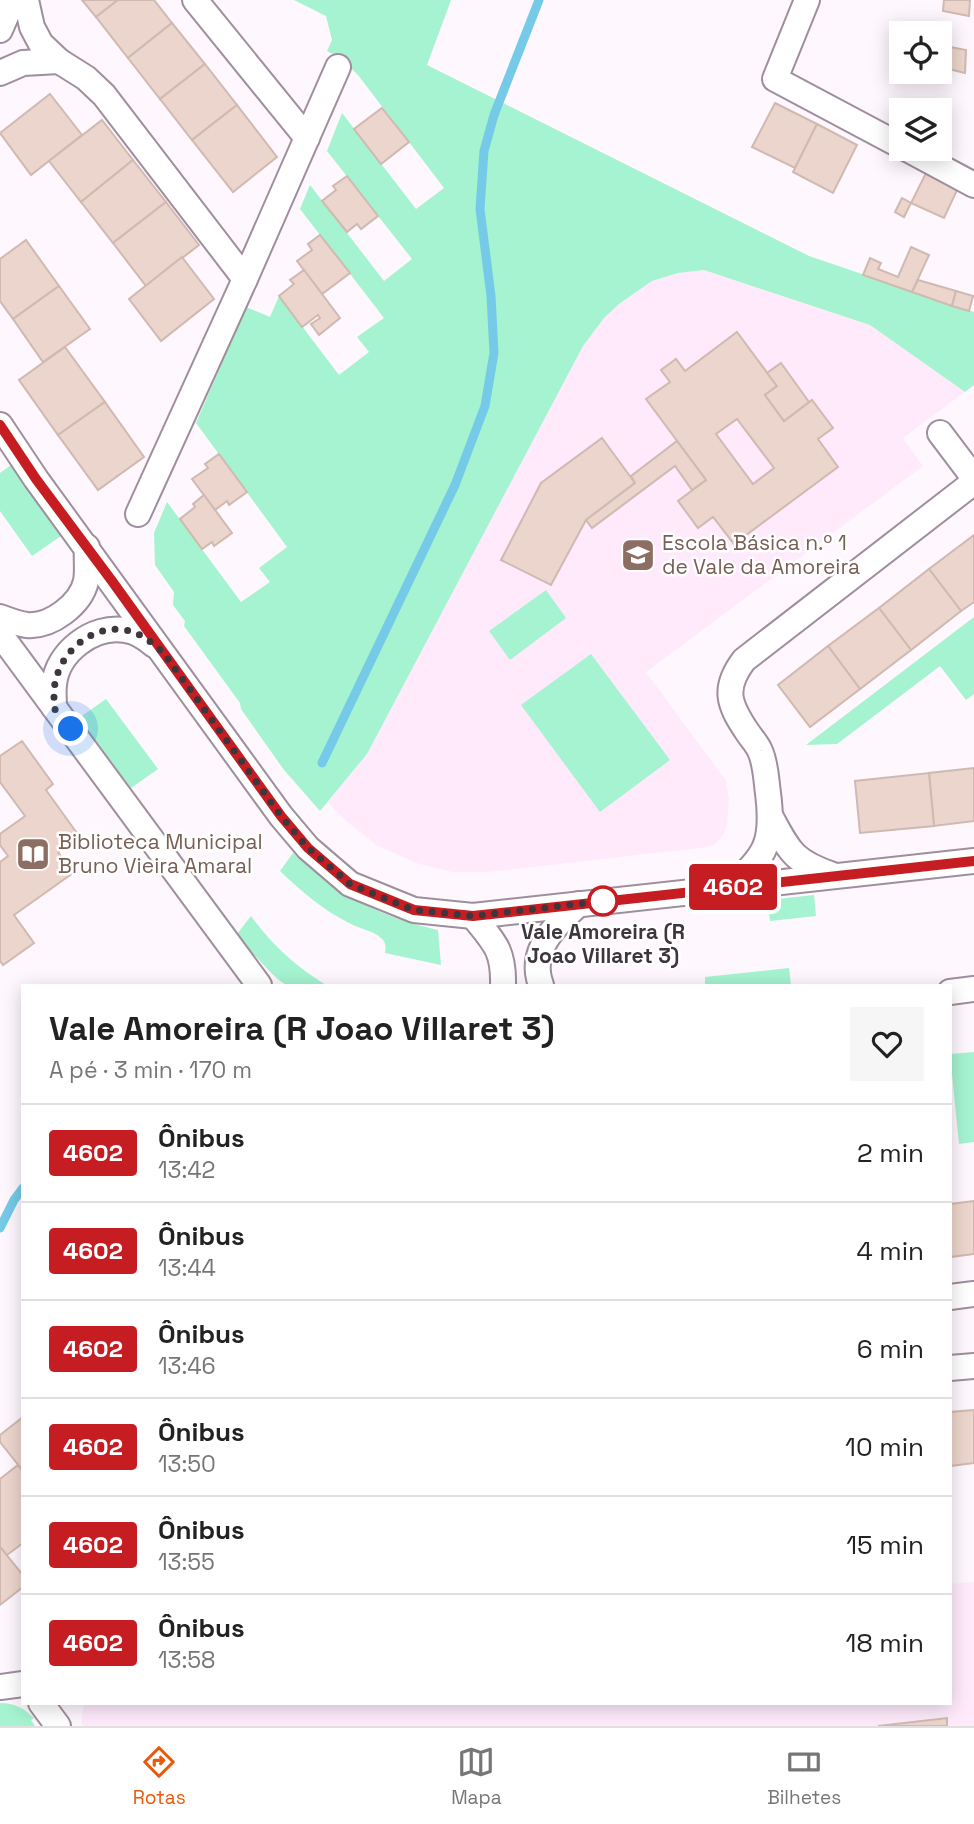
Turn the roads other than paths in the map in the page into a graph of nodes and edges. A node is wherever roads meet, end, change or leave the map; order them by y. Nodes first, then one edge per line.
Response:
1 (13, 0) edge
2 (26, 0) edge
3 (195, 0) edge
4 (807, 0) edge
5 (0, 30) edge
6 (59, 61) junction
7 (338, 67) dead end
8 (0, 73) edge
9 (307, 138) junction
10 (889, 140) edge
11 (929, 161) edge
12 (974, 185) edge
13 (245, 279) junction
14 (0, 425) edge
15 (940, 433) dead end
16 (974, 480) edge
17 (138, 514) dead end
18 (87, 547) junction
19 (0, 617) edge
20 (0, 634) edge
21 (163, 652) junction
22 (54, 707) junction
23 (772, 819) junction
24 (974, 861) edge
25 (835, 875) junction
26 (730, 887) junction
27 (579, 904) junction
28 (473, 916) junction
29 (258, 984) edge
30 (503, 984) edge
31 (541, 984) edge
32 (974, 989) edge
33 (952, 992) edge
34 (974, 1294) edge
35 (952, 1297) edge
36 (974, 1366) edge
37 (952, 1368) edge
38 (21, 1684) edge
39 (0, 1687) edge
40 (42, 1705) edge
41 (58, 1726) edge

1 - 5 street
2 - 6 street
3 - 9 street
4 - 10 street
6 - 8 street
6 - 13 street
7 - 9 street
9 - 13 street
11 - 12 street
13 - 17 street
14 - 18 street
15 - 16 street
16 - 23 street
18 - 19 street
18 - 21 street
20 - 22 street
21 - 22 street
21 - 28 street
22 - 29 street
23 - 25 street
23 - 26 street
24 - 25 street
25 - 26 street
26 - 27 street
27 - 28 street
27 - 31 street
28 - 30 street
32 - 33 street
34 - 35 street
36 - 37 street
38 - 39 street
40 - 41 street

